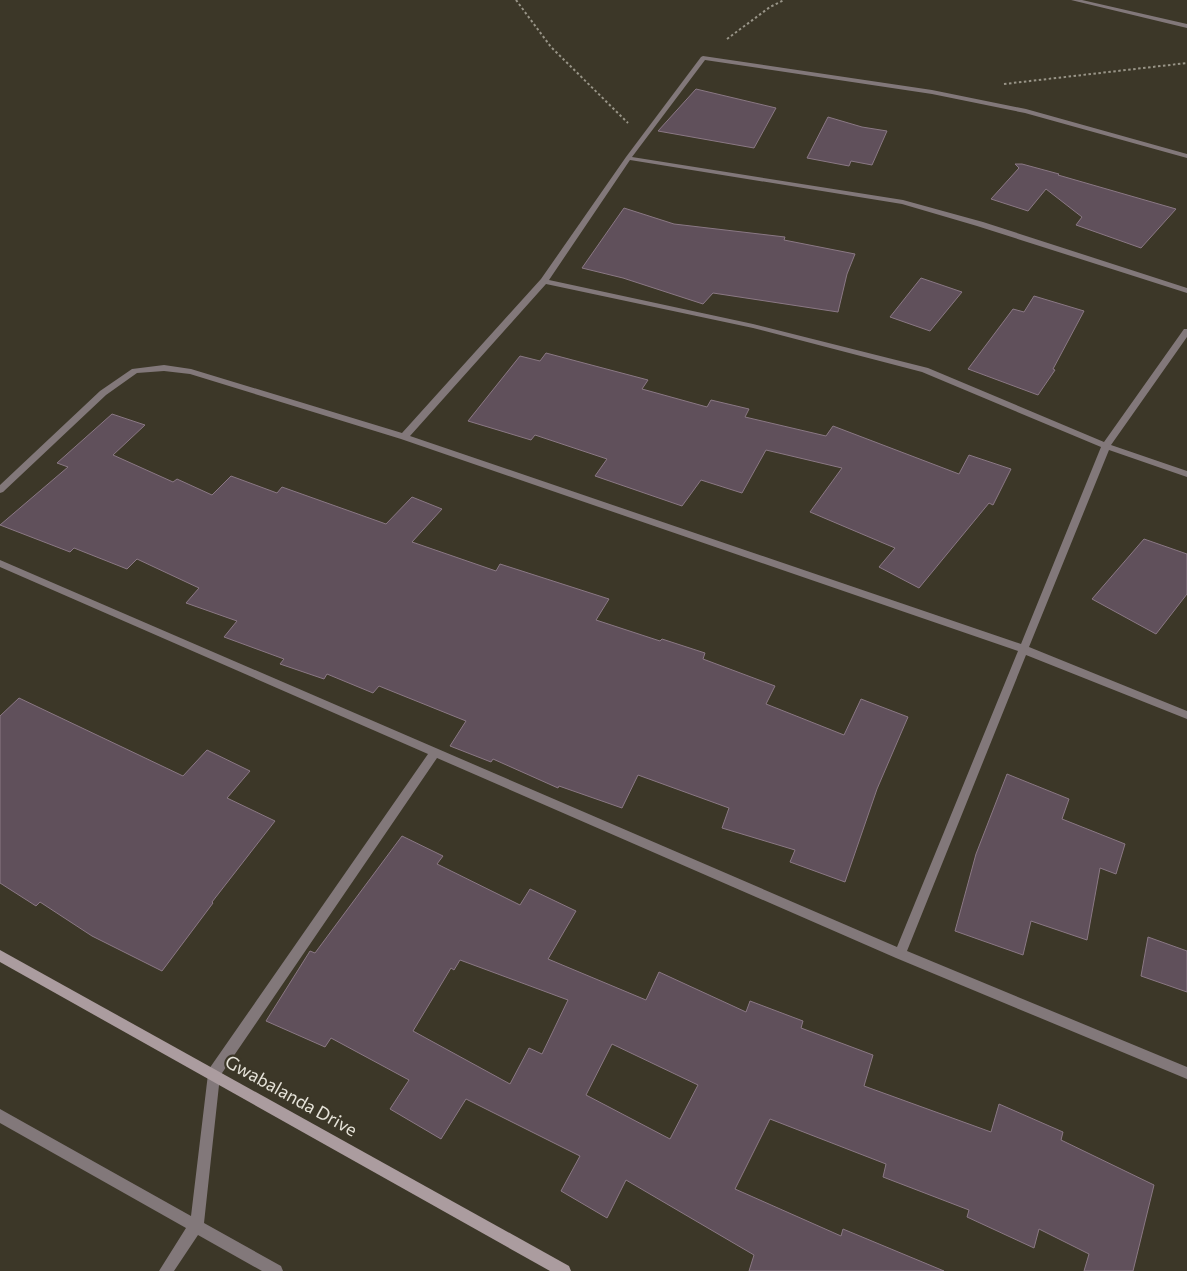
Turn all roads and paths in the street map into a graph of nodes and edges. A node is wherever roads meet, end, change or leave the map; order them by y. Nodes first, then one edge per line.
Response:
1 (516, 0) edge
2 (784, 0) edge
3 (1074, 0) edge
4 (1187, 26) edge
5 (703, 58) junction
6 (1187, 62) edge
7 (1000, 84) dead end
8 (643, 138) junction
9 (1187, 156) edge
10 (628, 158) junction
11 (544, 280) junction
12 (1187, 291) edge
13 (1187, 331) edge
14 (404, 436) junction
15 (1106, 446) junction
16 (1187, 474) edge
17 (0, 490) edge
18 (0, 563) edge
19 (1023, 649) junction
20 (1187, 715) edge
21 (434, 753) junction
22 (900, 954) junction
23 (0, 956) edge
24 (1187, 1073) edge
25 (214, 1074) junction
26 (0, 1116) edge
27 (196, 1225) junction
28 (166, 1271) edge
29 (276, 1271) edge
30 (564, 1271) edge

1 - 8 path
2 - 5 path
3 - 4 street
5 - 8 street
5 - 9 street
6 - 7 path
8 - 10 street
10 - 11 street
10 - 12 street
11 - 14 street
11 - 15 street
13 - 15 street
14 - 17 street
14 - 19 street
15 - 16 street
15 - 19 street
18 - 21 street
19 - 20 street
19 - 22 street
21 - 22 street
21 - 25 street
22 - 24 street
23 - 25 street, Gwabalanda Drive
25 - 27 street
25 - 30 street, Gwabalanda Drive
26 - 27 street
27 - 28 street
27 - 29 street

